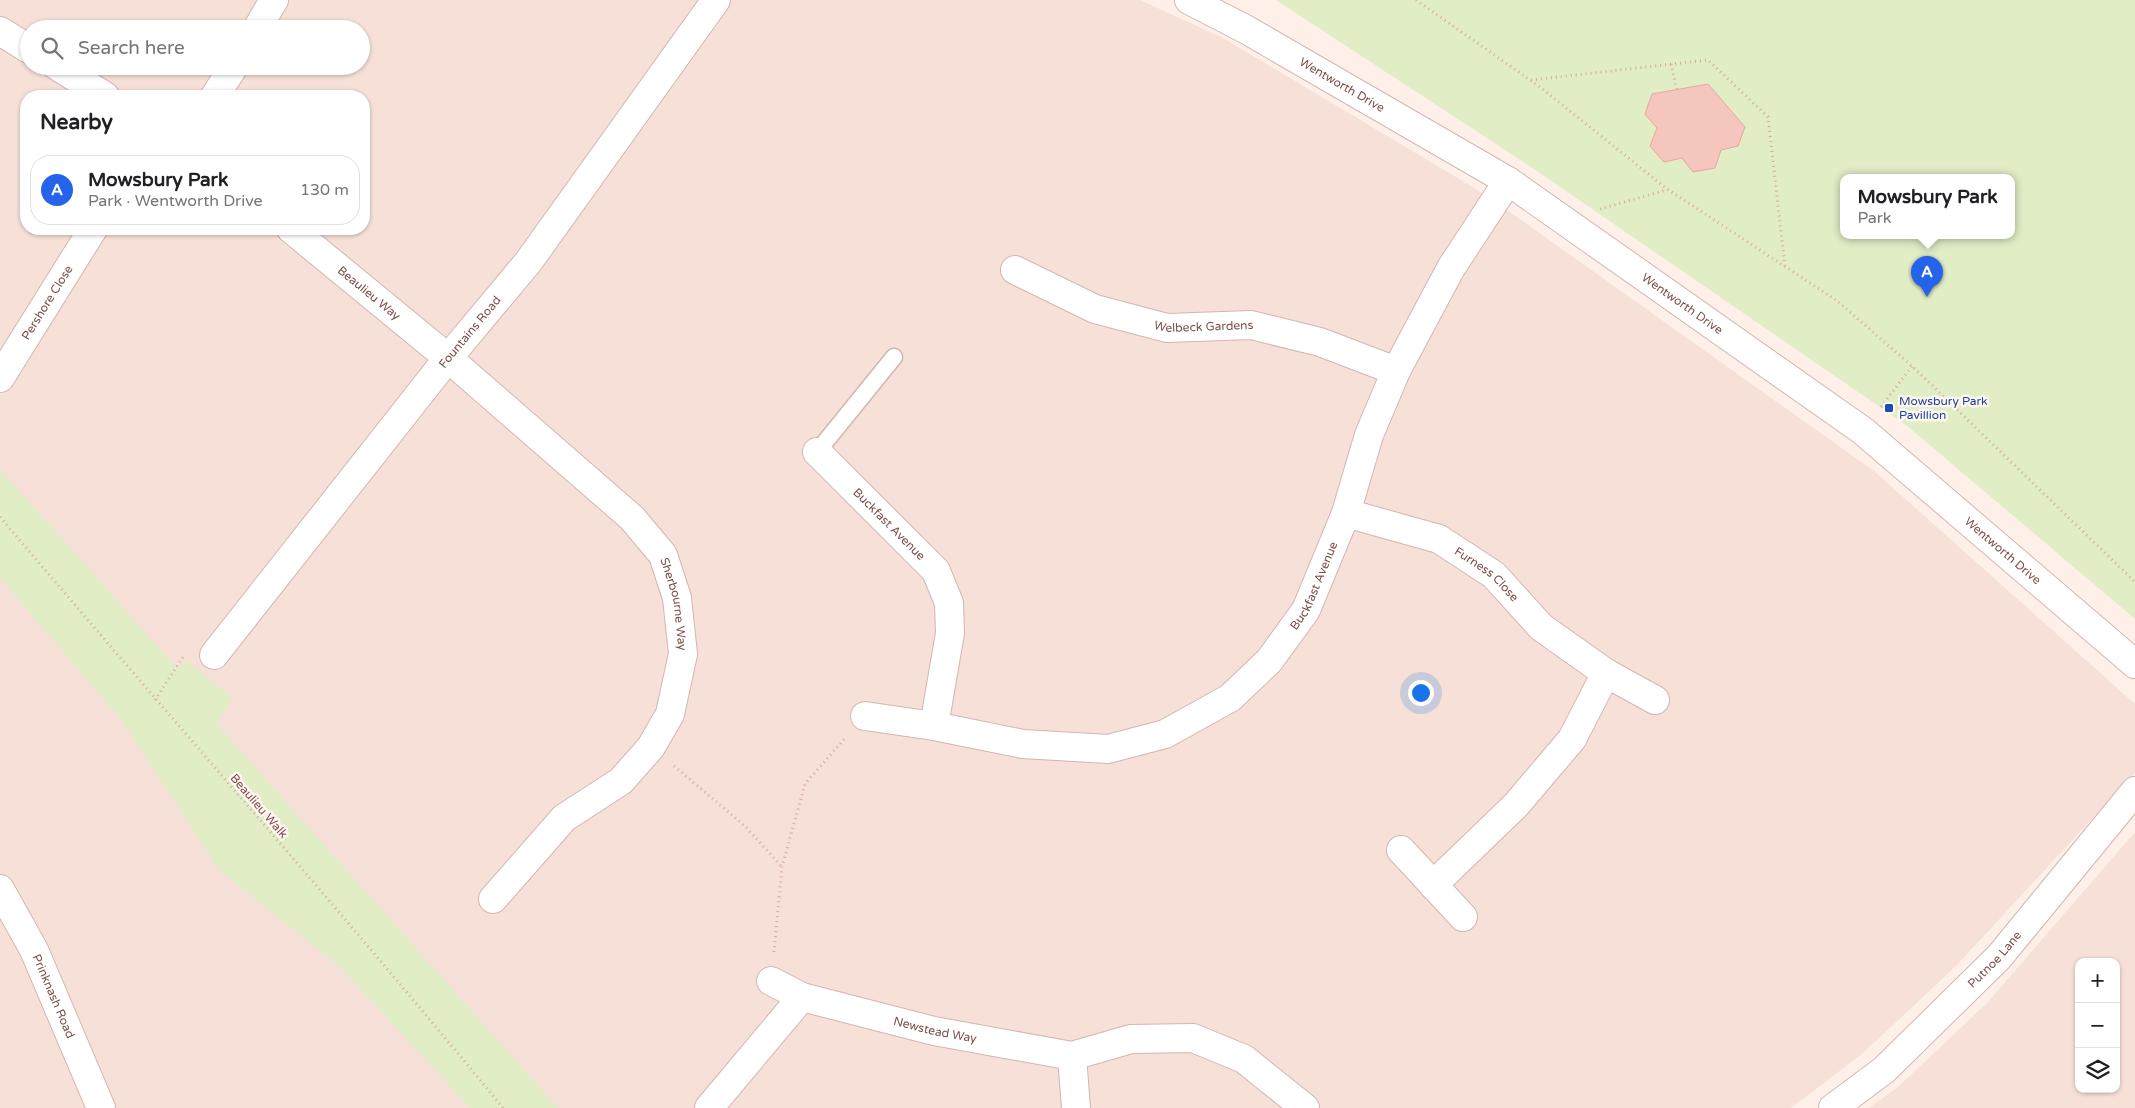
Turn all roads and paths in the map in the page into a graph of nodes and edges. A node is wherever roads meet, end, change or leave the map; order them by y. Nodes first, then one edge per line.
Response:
1 (274, 0) edge
2 (716, 0) edge
3 (1189, 0) edge
4 (1416, 0) edge
5 (262, 20) edge
6 (0, 31) edge
7 (20, 43) edge
8 (1671, 64) junction
9 (71, 75) edge
10 (229, 75) edge
11 (1530, 80) junction
12 (95, 90) edge
13 (220, 90) edge
14 (1677, 90) dead end
15 (1508, 181) junction
16 (1667, 189) junction
17 (1563, 220) junction
18 (89, 235) edge
19 (298, 235) edge
20 (1785, 267) junction
21 (1015, 270) dead end
22 (894, 357) dead end
23 (448, 358) junction
24 (1912, 366) junction
25 (1396, 371) junction
26 (0, 378) edge
27 (1863, 431) junction
28 (817, 452) joint
29 (1346, 513) junction
30 (0, 517) edge
31 (2135, 582) edge
32 (214, 655) joint
33 (2135, 664) edge
34 (1606, 673) junction
35 (155, 700) junction
36 (1655, 700) dead end
37 (864, 716) joint
38 (934, 726) junction
39 (650, 747) junction
40 (2135, 791) edge
41 (1401, 850) dead end
42 (782, 867) junction
43 (1434, 885) junction
44 (0, 888) edge
45 (493, 900) dead end
46 (1463, 917) dead end
47 (771, 981) joint
48 (802, 998) junction
49 (1072, 1056) junction
50 (101, 1108) edge
51 (503, 1108) edge
52 (709, 1108) edge
53 (1076, 1108) edge
54 (1305, 1108) edge
55 (1833, 1108) edge

1 - 5 street
2 - 23 street, Fountains Road
3 - 15 street, Wentworth Drive
4 - 11 path
6 - 7 street
8 - 11 path
8 - 14 path
8 - 20 path
9 - 12 street
10 - 13 street
11 - 16 path
15 - 17 street, Wentworth Drive
15 - 25 street, Buckfast Avenue
16 - 17 path
16 - 20 path
17 - 27 street, Wentworth Drive
18 - 26 street, Pershore Close
19 - 23 street, Beaulieu Way
20 - 24 path
21 - 25 street, Welbeck Gardens
22 - 28 lane, Buckfast Avenue
23 - 32 street, Fountains Road
23 - 39 street, Sherbourne Way
24 - 27 path
24 - 31 path
25 - 29 street, Buckfast Avenue
27 - 33 street, Wentworth Drive
28 - 38 street, Buckfast Avenue
29 - 34 street, Furness Close
29 - 38 street, Buckfast Avenue
30 - 35 path, Beaulieu Walk
32 - 35 path
34 - 36 street, Furness Close
34 - 43 street
35 - 51 path, Beaulieu Walk
37 - 38 street, Buckfast Avenue
37 - 42 path
39 - 42 path
39 - 45 street, Sherbourne Way
40 - 55 street, Putnoe Lane
41 - 43 street
42 - 47 path
43 - 46 street
44 - 50 street, Prinknash Road
47 - 48 street, Newstead Way
48 - 49 street, Newstead Way
48 - 52 street
49 - 53 street
49 - 54 street, Newstead Way

